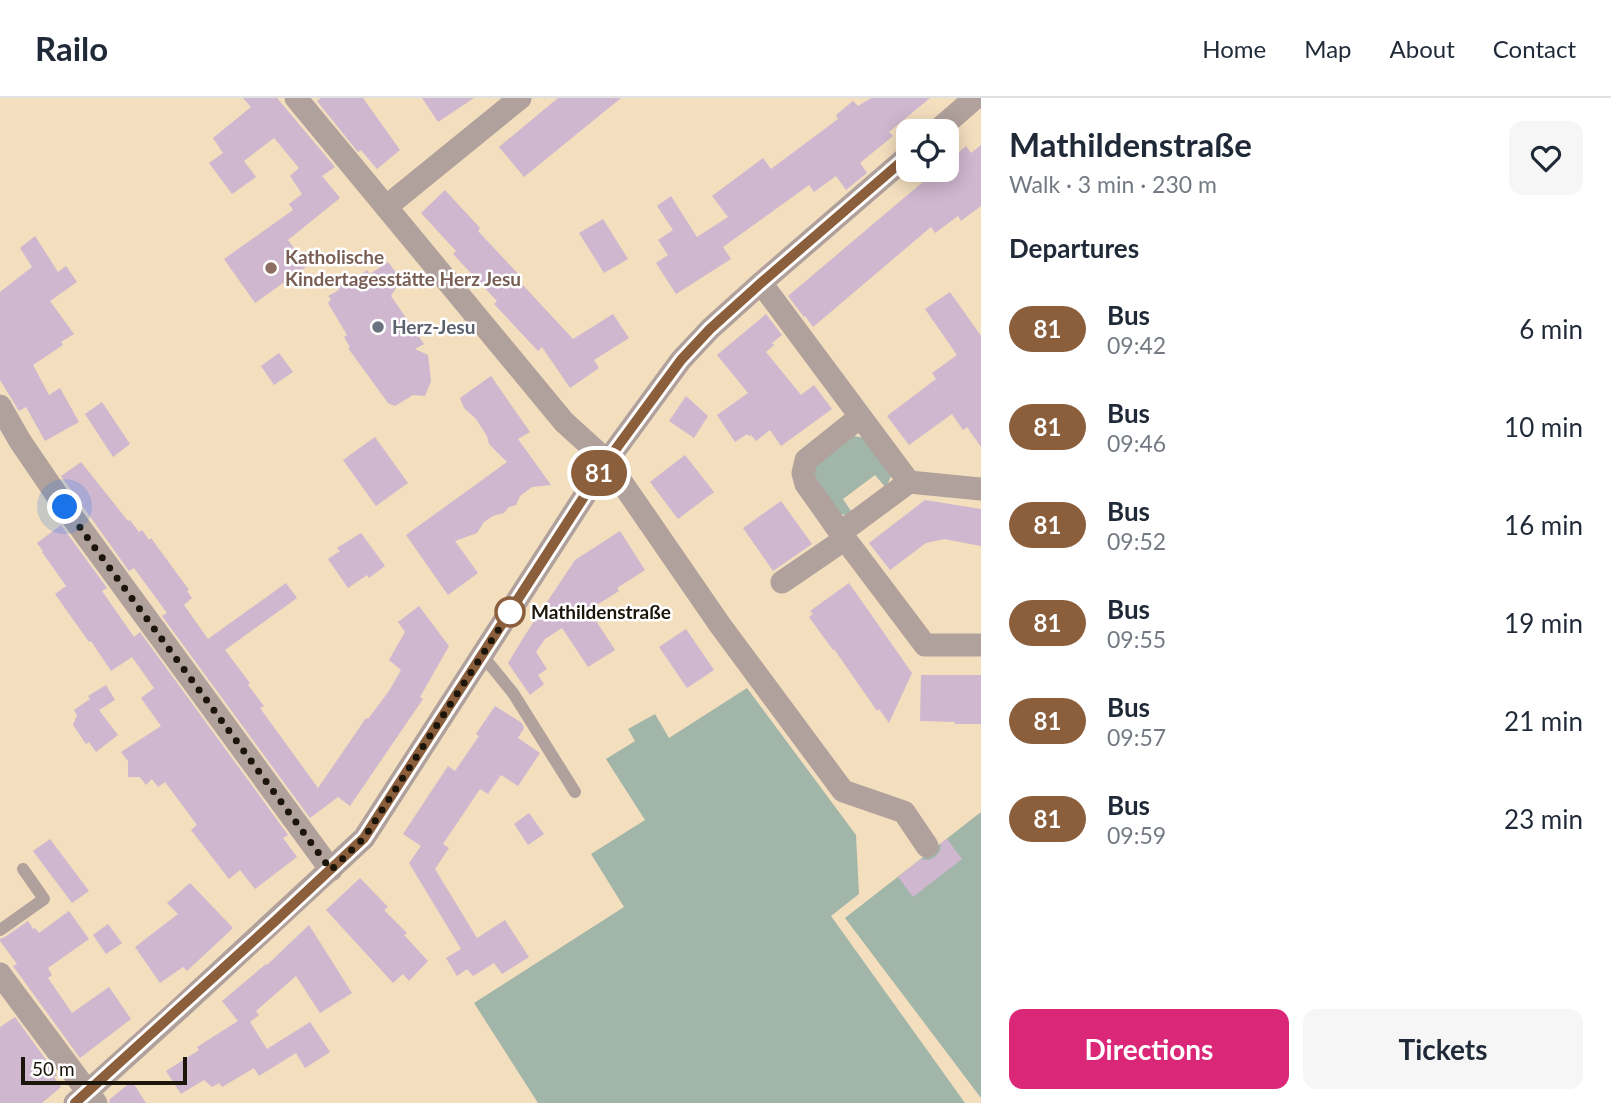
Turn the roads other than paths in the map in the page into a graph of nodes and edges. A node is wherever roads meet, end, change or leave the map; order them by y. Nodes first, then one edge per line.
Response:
1 (296, 98) edge
2 (520, 98) edge
3 (975, 98) edge
4 (951, 119) edge
5 (896, 166) edge
6 (387, 207) junction
7 (761, 283) junction
8 (0, 405) edge
9 (860, 417) junction
10 (607, 461) junction
11 (909, 482) junction
12 (981, 489) edge
13 (843, 536) junction
14 (782, 582) dead end
15 (981, 645) edge
16 (482, 656) junction
17 (575, 792) dead end
18 (927, 846) dead end
19 (23, 869) dead end
20 (331, 870) junction
21 (0, 930) edge
22 (0, 974) edge
23 (86, 1099) edge

1 - 6 street
2 - 6 street
3 - 4 street
5 - 7 street
6 - 10 street
7 - 9 street
7 - 10 street
8 - 20 street
9 - 11 street
9 - 13 street
10 - 16 street
10 - 18 street
11 - 12 street
11 - 13 street
13 - 14 street
13 - 15 street
16 - 17 lane
16 - 20 street
19 - 21 lane
20 - 23 street
22 - 23 street

